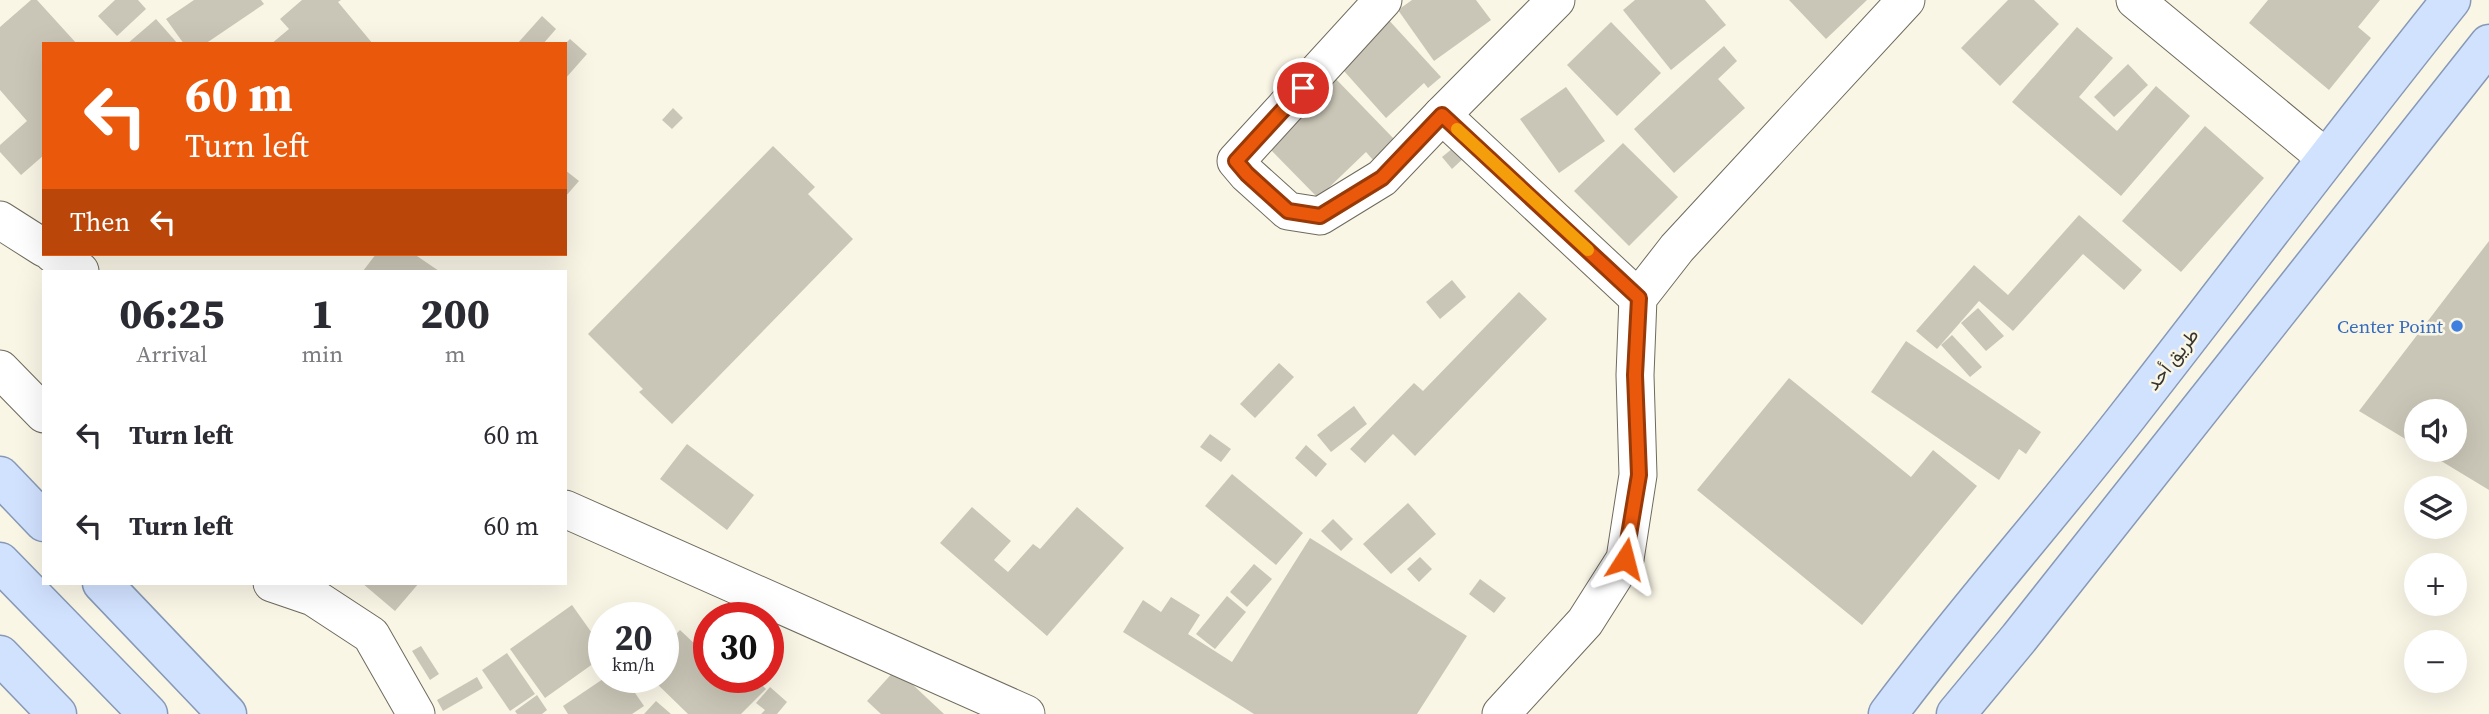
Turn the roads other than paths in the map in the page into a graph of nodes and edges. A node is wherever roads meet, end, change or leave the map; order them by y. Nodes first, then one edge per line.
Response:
1 (1383, 0) edge
2 (1556, 0) edge
3 (1906, 0) edge
4 (2135, 0) edge
5 (2451, 0) edge
6 (2489, 44) edge
7 (1442, 115) junction
8 (2326, 158) junction
9 (0, 220) edge
10 (42, 247) edge
11 (56, 256) edge
12 (78, 270) edge
13 (1639, 298) junction
14 (0, 369) edge
15 (42, 412) edge
16 (0, 475) edge
17 (567, 510) edge
18 (42, 520) edge
19 (0, 562) edge
20 (104, 585) edge
21 (278, 585) edge
22 (0, 655) edge
23 (57, 714) edge
24 (148, 714) edge
25 (227, 714) edge
26 (416, 714) edge
27 (1026, 714) edge
28 (1501, 714) edge
29 (1888, 714) edge
30 (1956, 714) edge

1 - 7 street
2 - 7 street
3 - 13 street
4 - 8 street
5 - 8 main road, طريق أحد
6 - 30 main road
7 - 13 street
8 - 29 main road, طريق أحد
9 - 10 street
11 - 12 street
13 - 28 street
14 - 15 street
16 - 18 main road
17 - 27 street
19 - 24 main road
20 - 25 main road
21 - 26 street
22 - 23 main road

